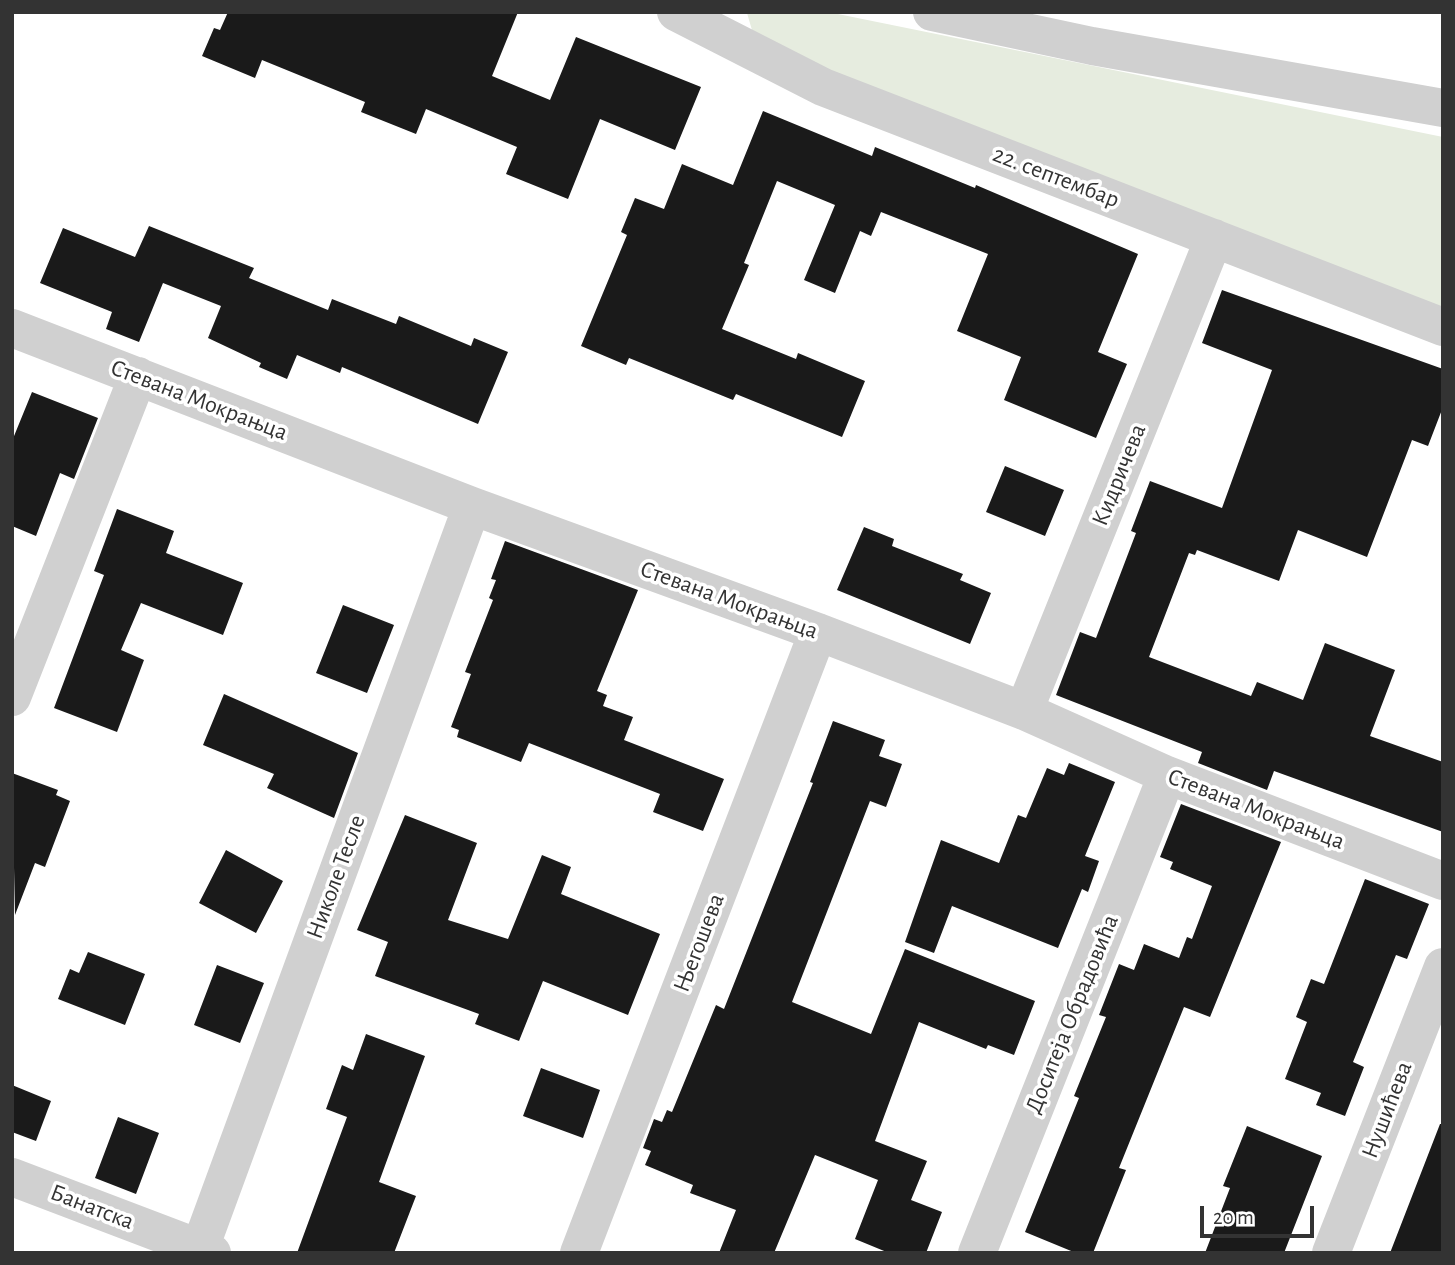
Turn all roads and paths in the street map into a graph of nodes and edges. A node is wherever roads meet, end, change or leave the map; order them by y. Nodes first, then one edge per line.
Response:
1 (676, 12) edge
2 (932, 12) edge
3 (1095, 29) edge
4 (1443, 108) edge
5 (1214, 238) junction
6 (1443, 327) edge
7 (12, 328) edge
8 (138, 376) junction
9 (472, 506) junction
10 (818, 632) junction
11 (12, 697) edge
12 (1024, 711) junction
13 (1167, 775) junction
14 (1443, 881) edge
15 (1443, 967) edge
16 (12, 1177) edge
17 (206, 1250) edge
18 (579, 1253) edge
19 (977, 1253) edge
20 (1331, 1253) edge

1 - 5 street, 22. септембар
2 - 3 street
3 - 4 street
5 - 6 street, 22. септембар
5 - 12 street, Кидричева
7 - 8 street, Стевана Мокрањца
8 - 9 street, Стевана Мокрањца
8 - 11 street
9 - 10 street, Стевана Мокрањца
9 - 17 street, Николе Тесле
10 - 12 street, Стевана Мокрањца
10 - 18 street, Његошева
12 - 13 street, Стевана Мокрањца
13 - 14 street, Стевана Мокрањца
13 - 19 street, Доситеја Обрадовића
15 - 20 street, Нушићева
16 - 17 street, Банатска

